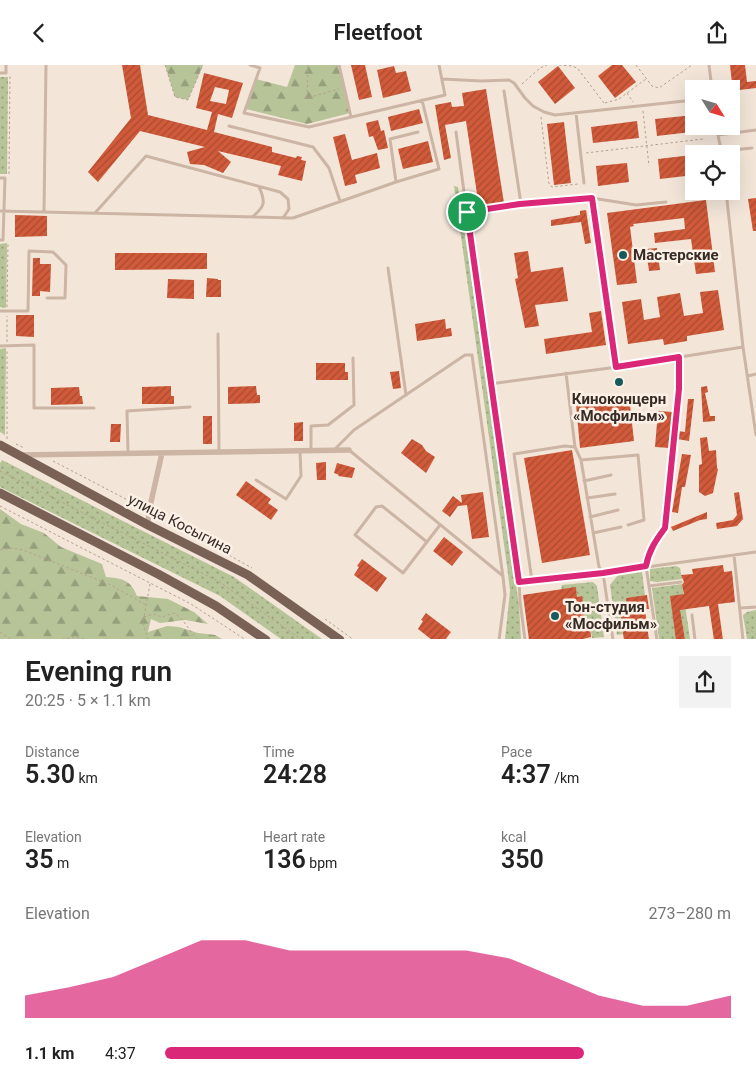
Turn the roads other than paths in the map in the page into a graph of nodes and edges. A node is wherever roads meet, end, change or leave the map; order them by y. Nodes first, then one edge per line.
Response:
1 (6, 65) edge
2 (46, 65) edge
3 (250, 65) edge
4 (339, 65) edge
5 (439, 65) edge
6 (709, 65) edge
7 (0, 73) edge
8 (442, 79) junction
9 (711, 80) edge
10 (504, 91) dead end
11 (422, 100) junction
12 (685, 101) edge
13 (576, 113) junction
14 (351, 117) junction
15 (229, 125) dead end
16 (756, 130) edge
17 (456, 131) dead end
18 (418, 132) dead end
19 (740, 132) edge
20 (718, 135) edge
21 (720, 145) edge
22 (752, 148) dead end
23 (740, 150) edge
24 (0, 178) edge
25 (396, 182) junction
26 (584, 183) road end
27 (258, 186) junction
28 (592, 198) junction
29 (727, 200) edge
30 (340, 201) junction
31 (666, 202) dead end
32 (520, 204) junction
33 (2, 211) edge
34 (44, 212) junction
35 (467, 212) junction
36 (94, 213) junction
37 (252, 217) junction
38 (283, 218) junction
39 (0, 239) edge
40 (388, 268) dead end
41 (47, 297) dead end
42 (0, 311) edge
43 (218, 334) dead end
44 (0, 346) edge
45 (744, 347) junction
46 (679, 357) junction
47 (353, 358) dead end
48 (616, 367) junction
49 (566, 373) junction
50 (756, 374) edge
51 (748, 376) junction
52 (490, 383) junction
53 (406, 395) junction
54 (190, 407) dead end
55 (94, 408) dead end
56 (756, 435) edge
57 (3, 443) edge
58 (575, 447) junction
59 (334, 450) junction
60 (349, 450) joint
61 (300, 451) junction
62 (311, 451) junction
63 (219, 452) junction
64 (128, 453) junction
65 (162, 453) junction
66 (18, 455) junction
67 (581, 459) junction
68 (611, 475) dead end
69 (256, 480) dead end
70 (584, 481) junction
71 (0, 493) edge
72 (615, 494) dead end
73 (587, 499) junction
74 (618, 510) dead end
75 (590, 517) junction
76 (148, 525) junction
77 (440, 525) junction
78 (628, 525) dead end
79 (621, 527) dead end
80 (593, 533) junction
81 (427, 542) junction
82 (756, 552) edge
83 (734, 555) junction
84 (646, 566) junction
85 (603, 573) junction
86 (503, 577) junction
87 (532, 581) junction
88 (519, 582) junction
89 (681, 582) dead end
90 (649, 586) junction
91 (756, 607) edge
92 (740, 608) junction
93 (692, 615) dead end
94 (266, 639) edge
95 (340, 639) edge
96 (499, 639) edge
97 (525, 639) edge
98 (613, 639) edge
99 (657, 639) edge
100 (695, 639) edge
101 (743, 639) edge

1 - 7 lane
2 - 34 lane
3 - 14 lane
4 - 14 lane
5 - 8 lane
6 - 9 lane
8 - 11 lane
8 - 13 lane
10 - 32 lane
11 - 14 lane
11 - 25 lane
12 - 13 lane
13 - 26 lane
15 - 30 lane
16 - 19 lane
17 - 35 lane
18 - 25 lane
20 - 21 lane
22 - 23 lane
24 - 33 lane
25 - 30 lane
27 - 36 lane
27 - 37 lane
27 - 38 lane
28 - 31 lane
28 - 32 lane
28 - 48 lane
29 - 45 lane
30 - 38 lane
32 - 35 lane
33 - 34 lane
33 - 39 lane
34 - 36 lane
35 - 52 lane
36 - 37 lane
37 - 38 lane
40 - 53 lane
41 - 42 lane
43 - 63 lane
44 - 55 lane
45 - 46 lane
45 - 51 lane
46 - 48 lane
46 - 84 lane
47 - 62 lane
48 - 49 lane
49 - 52 lane
49 - 58 lane
50 - 51 lane
51 - 56 lane
52 - 88 lane
53 - 59 lane
53 - 86 lane
54 - 64 lane
57 - 66 main road, улица Косыгина
58 - 67 lane
58 - 87 lane
59 - 60 street
59 - 62 street
60 - 77 lane
61 - 62 street
61 - 63 street
61 - 69 lane
63 - 65 street
64 - 65 street
64 - 66 street
65 - 76 street
66 - 76 main road, улица Косыгина
67 - 70 lane
67 - 78 lane
68 - 70 lane
70 - 73 lane
71 - 94 main road
72 - 73 lane
73 - 75 lane
74 - 75 lane
75 - 80 lane
76 - 95 main road, улица Косыгина
77 - 81 lane
77 - 86 lane
79 - 80 lane
80 - 85 lane
81 - 81 lane
82 - 83 lane
83 - 84 lane
83 - 92 lane
84 - 85 lane
84 - 90 lane
85 - 87 lane
85 - 98 lane
86 - 96 lane
87 - 88 lane
88 - 97 lane
89 - 90 lane
90 - 99 lane
91 - 92 lane
92 - 101 lane
93 - 100 lane

